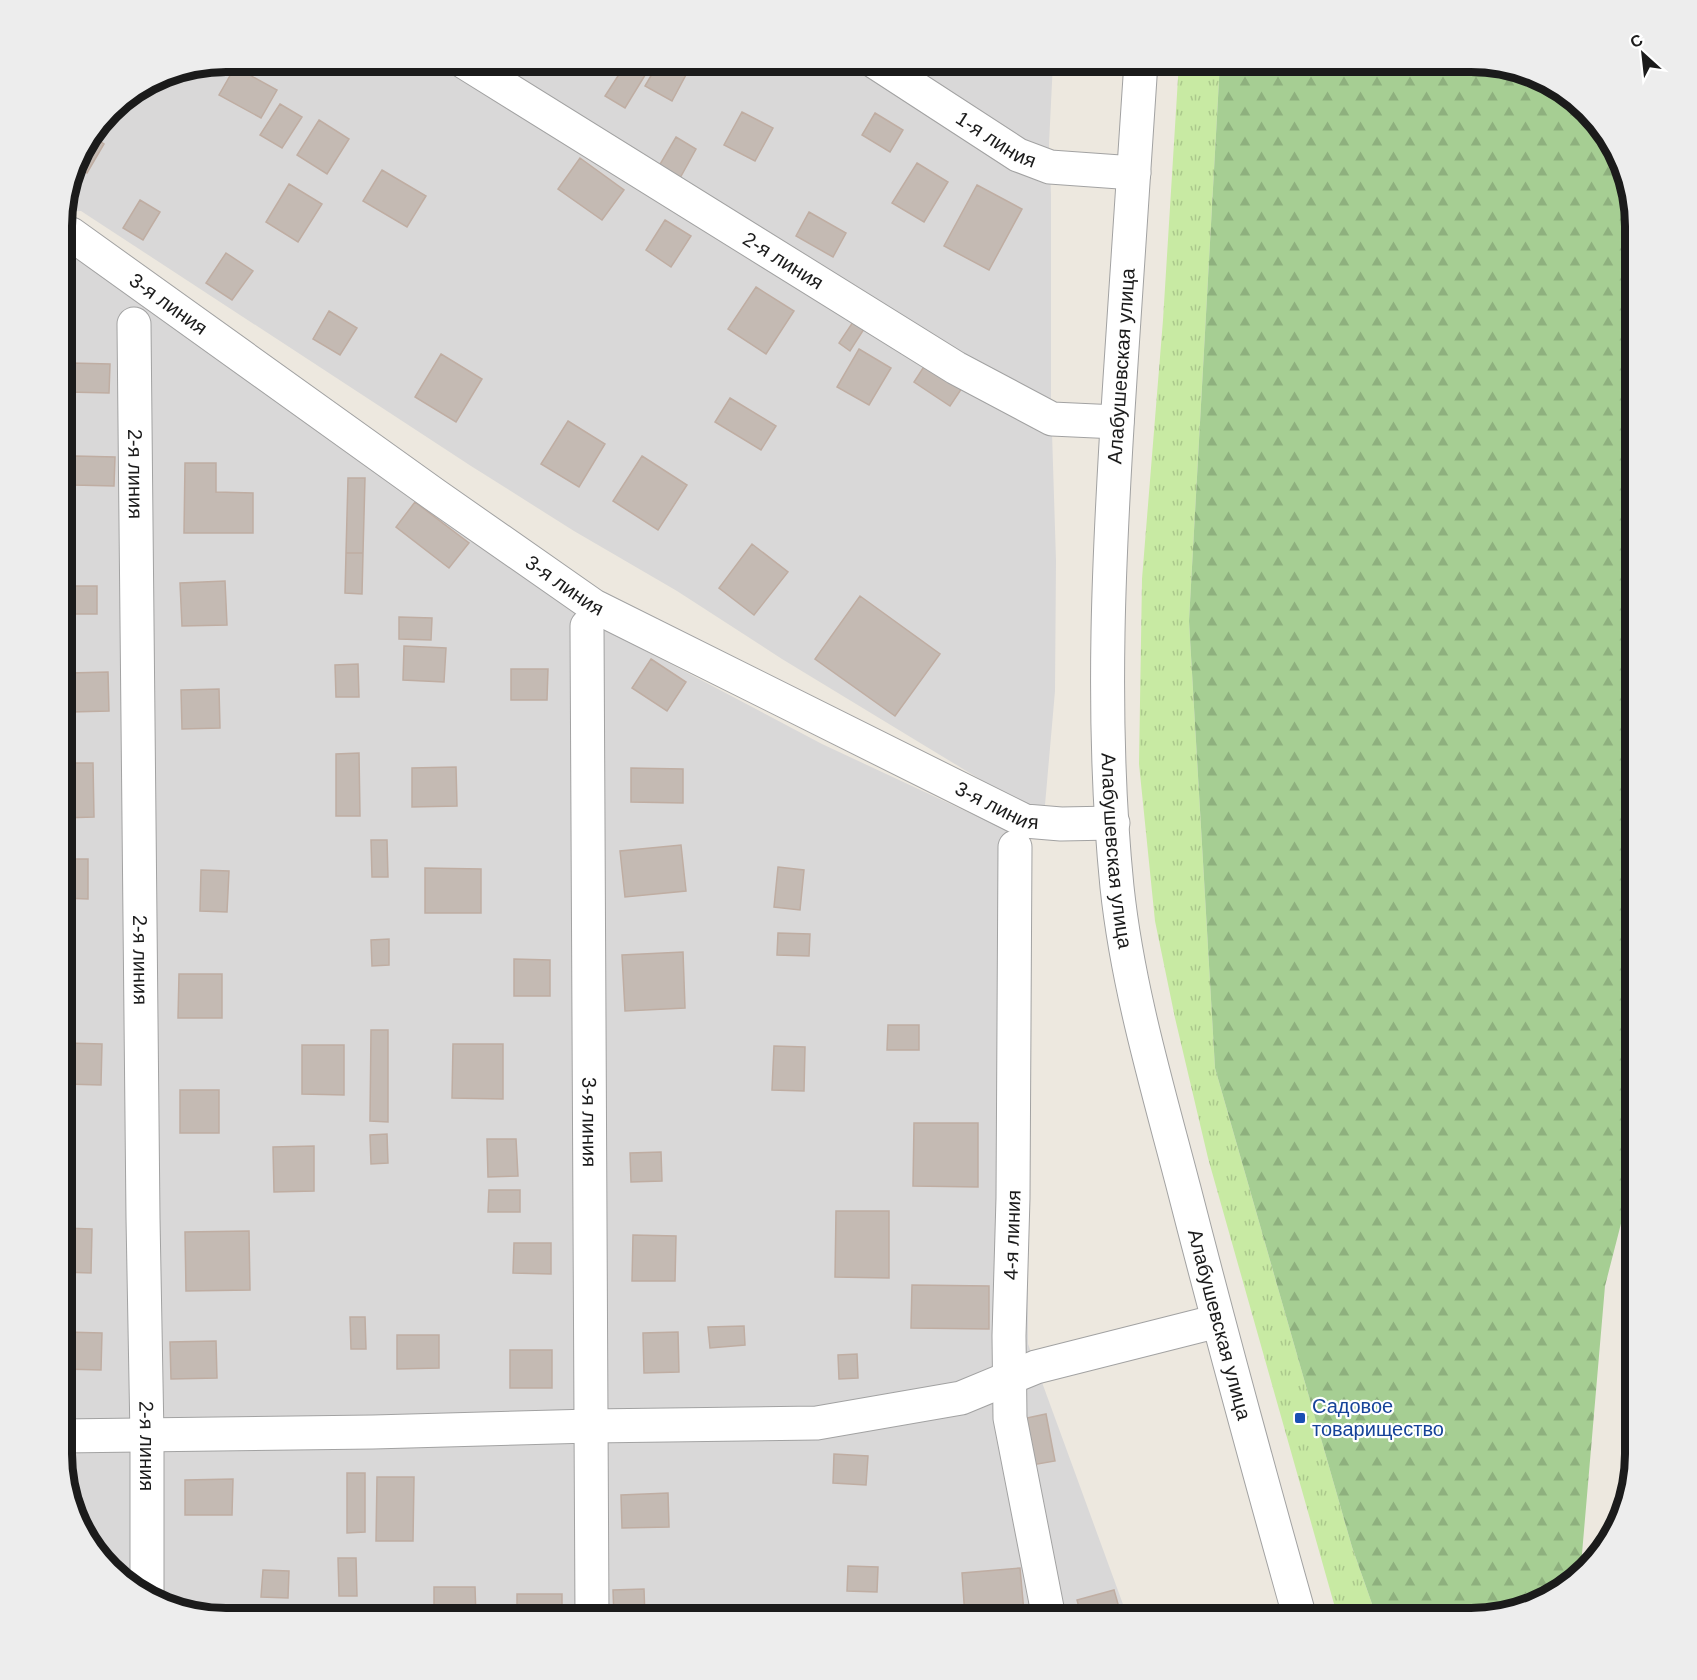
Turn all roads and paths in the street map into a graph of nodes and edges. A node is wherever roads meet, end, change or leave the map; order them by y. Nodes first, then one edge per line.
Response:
1 (480, 72) edge
2 (890, 72) edge
3 (1140, 72) edge
4 (1134, 173) junction
5 (72, 235) edge
6 (134, 324) dead end
7 (1117, 422) junction
8 (586, 626) dead end
9 (1113, 823) junction
10 (1015, 847) dead end
11 (1218, 1321) junction
12 (1010, 1378) junction
13 (591, 1426) junction
14 (72, 1436) edge
15 (147, 1436) junction
16 (147, 1586) edge
17 (592, 1608) edge
18 (1047, 1608) edge
19 (1297, 1608) edge

1 - 7 street, 2-я линия
2 - 4 street, 1-я линия
3 - 4 street, Алабушевская улица
4 - 7 street, Алабушевская улица
5 - 9 street, 3-я линия
6 - 15 street, 2-я линия
7 - 9 street, Алабушевская улица
8 - 13 street, 3-я линия
9 - 11 street, Алабушевская улица
10 - 12 street, 4-я линия
11 - 12 street
11 - 19 street, Алабушевская улица
12 - 13 street
12 - 18 street, 4-я линия
13 - 15 street
13 - 17 street, 3-я линия
14 - 15 street
15 - 16 street, 2-я линия

